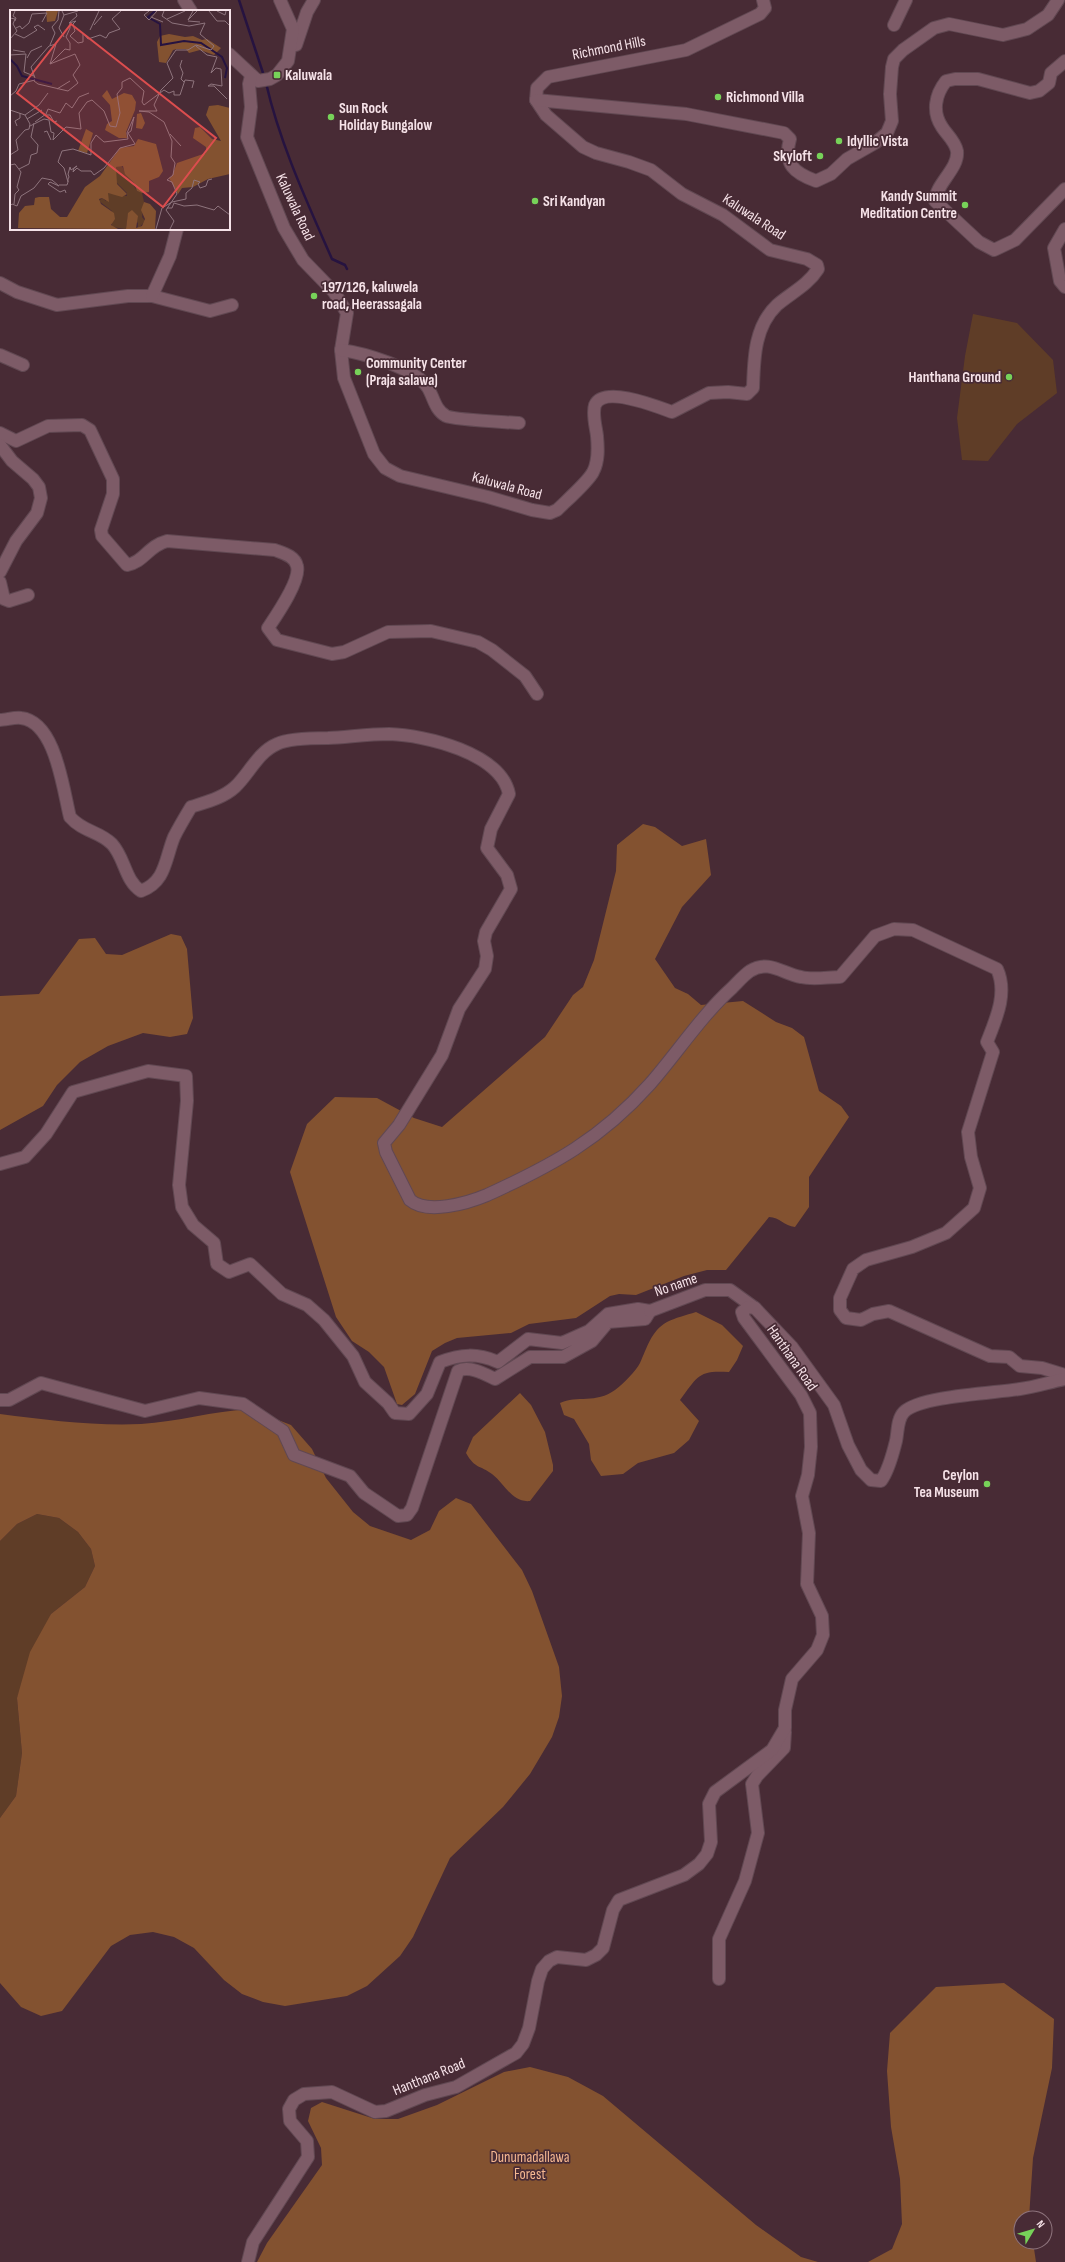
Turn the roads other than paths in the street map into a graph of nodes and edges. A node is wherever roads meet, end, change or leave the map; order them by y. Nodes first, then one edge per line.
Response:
1 (184, 0) edge
2 (280, 0) edge
3 (314, 0) edge
4 (763, 0) edge
5 (906, 0) edge
6 (1058, 0) edge
7 (190, 10) edge
8 (894, 24) dead end
9 (230, 55) edge
10 (288, 60) junction
11 (1065, 61) edge
12 (259, 79) junction
13 (536, 100) junction
14 (1065, 189) edge
15 (1065, 229) edge
16 (177, 230) edge
17 (0, 283) edge
18 (1065, 287) edge
19 (152, 296) junction
20 (232, 304) dead end
21 (341, 350) junction
22 (0, 355) edge
23 (23, 364) dead end
24 (519, 423) dead end
25 (0, 433) edge
26 (0, 445) edge
27 (0, 572) edge
28 (0, 582) edge
29 (28, 595) dead end
30 (537, 694) dead end
31 (0, 720) edge
32 (0, 1164) edge
33 (755, 1308) junction
34 (650, 1311) junction
35 (1065, 1375) edge
36 (1065, 1379) edge
37 (0, 1400) edge
38 (785, 1728) junction
39 (719, 1979) dead end
40 (248, 2262) edge

1 - 7 street
2 - 10 street
3 - 10 street
4 - 13 street, Richmond Hills
5 - 8 street
6 - 13 street
9 - 12 street
10 - 12 street
11 - 14 street
12 - 21 street, Kaluwala Road
13 - 21 street, Kaluwala Road
15 - 18 street
16 - 19 street
17 - 19 street
19 - 20 street
21 - 24 street
22 - 23 street
25 - 30 street
26 - 27 street
28 - 29 street
31 - 35 street
32 - 34 street
33 - 34 street, No name
33 - 36 street, Hanthana Road
33 - 38 street, Hanthana Road
34 - 37 street, No name
38 - 39 street
38 - 40 street, Hanthana Road

